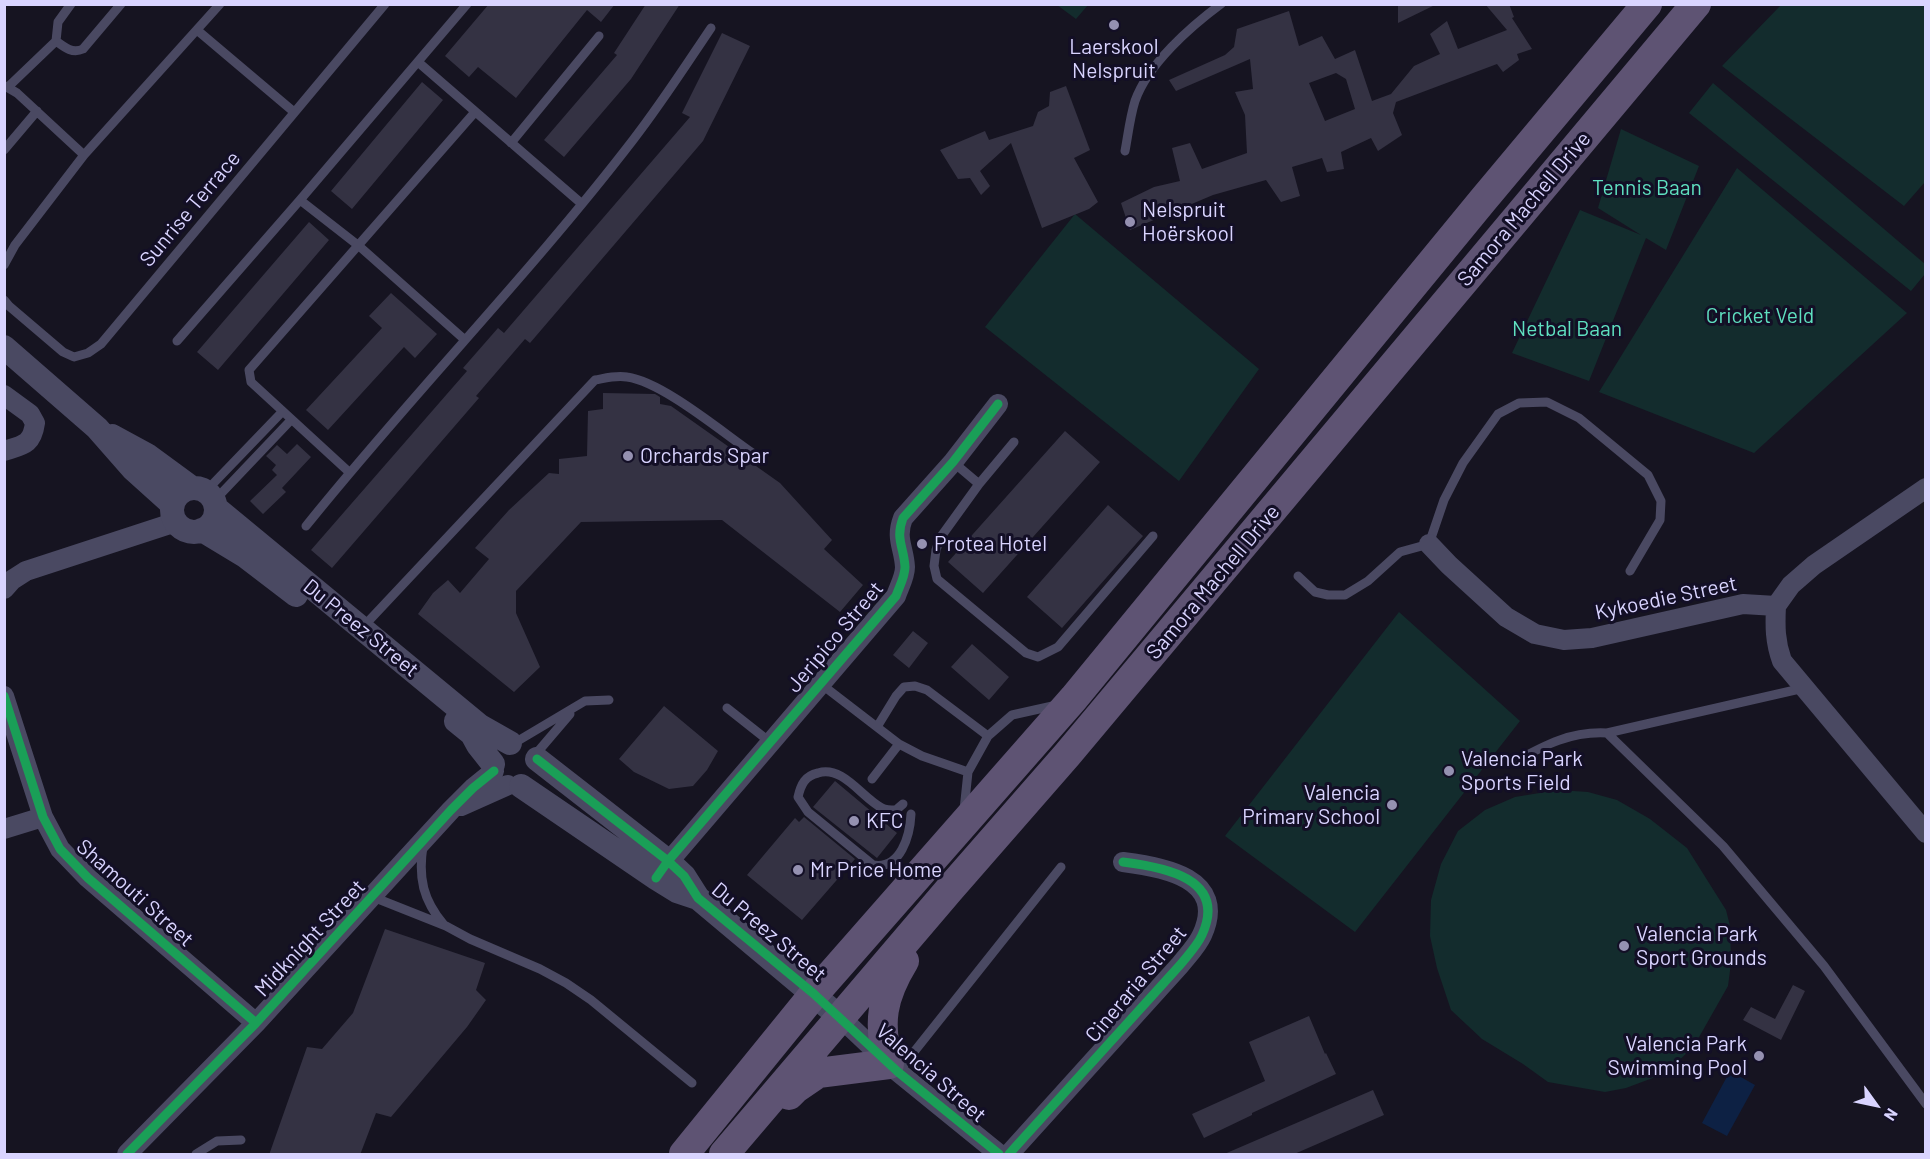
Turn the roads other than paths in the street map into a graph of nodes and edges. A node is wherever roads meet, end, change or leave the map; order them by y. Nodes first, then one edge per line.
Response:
1 (71, 4) edge
2 (121, 4) edge
3 (220, 4) edge
4 (385, 4) edge
5 (467, 4) edge
6 (1221, 4) edge
7 (1647, 4) edge
8 (1696, 4) edge
9 (711, 28) dead end
10 (197, 30) junction
11 (599, 36) dead end
12 (56, 41) junction
13 (418, 62) junction
14 (6, 87) edge
15 (37, 111) junction
16 (294, 112) junction
17 (475, 112) junction
18 (8, 139) edge
19 (511, 143) junction
20 (4, 150) edge
21 (1125, 151) dead end
22 (84, 155) junction
23 (300, 200) junction
24 (582, 204) junction
25 (359, 246) junction
26 (4, 265) edge
27 (4, 300) edge
28 (465, 340) junction
29 (177, 341) dead end
30 (4, 347) edge
31 (4, 395) edge
32 (998, 404) dead end
33 (282, 412) junction
34 (291, 420) junction
35 (97, 428) junction
36 (1014, 442) dead end
37 (4, 451) edge
38 (245, 451) junction
39 (754, 454) dead end
40 (254, 459) junction
41 (953, 462) junction
42 (349, 472) junction
43 (979, 484) junction
44 (1926, 488) edge
45 (207, 497) junction
46 (174, 513) junction
47 (306, 526) dead end
48 (202, 530) junction
49 (1153, 536) dead end
50 (1429, 543) junction
51 (1630, 571) dead end
52 (1298, 576) dead end
53 (4, 590) edge
54 (1776, 606) junction
55 (361, 629) junction
56 (821, 684) junction
57 (1804, 688) junction
58 (4, 696) edge
59 (1074, 698) junction
60 (609, 700) dead end
61 (578, 705) junction
62 (727, 708) dead end
63 (877, 728) junction
64 (1607, 733) junction
65 (988, 736) junction
66 (770, 742) junction
67 (899, 744) junction
68 (525, 750) junction
69 (1514, 762) dead end
70 (968, 772) junction
71 (504, 776) junction
72 (872, 779) dead end
73 (903, 804) dead end
74 (911, 814) dead end
75 (43, 817) junction
76 (4, 829) edge
77 (957, 832) junction
78 (1926, 832) edge
79 (424, 841) junction
80 (1123, 862) dead end
81 (1061, 867) dead end
82 (662, 869) junction
83 (949, 890) junction
84 (373, 897) junction
85 (446, 926) junction
86 (814, 994) junction
87 (841, 1018) junction
88 (256, 1023) junction
89 (893, 1068) junction
90 (692, 1083) dead end
91 (1926, 1104) edge
92 (241, 1140) dead end
93 (127, 1155) edge
94 (196, 1155) edge
95 (684, 1155) edge
96 (724, 1155) edge
97 (730, 1155) edge
98 (999, 1155) edge
99 (1009, 1155) edge

1 - 12 lane
2 - 12 lane
3 - 10 lane
4 - 16 lane, Sunrise Terrace
5 - 13 lane
6 - 21 lane
7 - 59 main road, Samora Machell Drive
8 - 83 main road, Samora Machell Drive
9 - 24 lane
10 - 16 lane
10 - 22 lane
11 - 19 lane
12 - 14 lane
13 - 17 lane
13 - 23 lane
14 - 15 lane
15 - 18 lane
15 - 22 lane
16 - 27 lane, Sunrise Terrace
17 - 19 lane
17 - 25 lane
18 - 20 lane
19 - 24 lane
22 - 26 lane
23 - 25 lane
23 - 29 lane
24 - 28 lane
25 - 28 lane
25 - 33 lane
28 - 42 lane
30 - 35 street, Du Preez Street
31 - 37 street
32 - 41 street, Jeripico Street
33 - 34 lane
33 - 38 lane
34 - 40 lane
34 - 42 lane
35 - 45 street, Du Preez Street
35 - 46 street, Du Preez Street
36 - 43 lane
38 - 40 lane
38 - 45 lane
39 - 55 lane
40 - 45 lane
41 - 43 lane
41 - 56 street, Jeripico Street
42 - 47 lane
43 - 49 lane
44 - 54 street
45 - 46 street
45 - 48 street
45 - 55 street, Du Preez Street
46 - 48 street
46 - 53 street
48 - 71 street, Du Preez Street
50 - 51 lane
50 - 52 lane
50 - 54 street, Kykoedie Street
54 - 57 street
55 - 68 street, Du Preez Street
56 - 63 lane
56 - 66 street, Jeripico Street
57 - 64 lane
57 - 78 street
58 - 75 street, Shamouti Street
59 - 65 lane
59 - 77 main road, Samora Machell Drive
60 - 61 lane
61 - 68 lane
61 - 68 lane
62 - 66 lane
63 - 65 lane
63 - 67 lane
64 - 69 lane
64 - 91 lane
65 - 70 lane
66 - 82 street, Jeripico Street
67 - 70 lane
67 - 72 lane
68 - 71 street
68 - 71 street
68 - 82 street, Du Preez Street
70 - 77 lane
71 - 79 street, Midknight Street
71 - 82 street, Du Preez Street
73 - 74 lane
75 - 76 street
75 - 88 street, Shamouti Street
77 - 86 main road, Samora Machell Drive
79 - 84 street, Midknight Street
79 - 85 lane
80 - 99 street, Cineraria Street
81 - 89 lane
82 - 86 street, Du Preez Street
83 - 87 main road, Samora Machell Drive
83 - 89 main road
84 - 85 lane
84 - 88 street, Midknight Street
85 - 90 lane
86 - 87 street, Du Preez Street
86 - 95 main road, Samora Machell Drive
87 - 89 street, Valencia Street
87 - 96 main road, Samora Machell Drive
88 - 93 street, Midknight Street
89 - 97 main road
89 - 98 street, Valencia Street
92 - 94 lane

